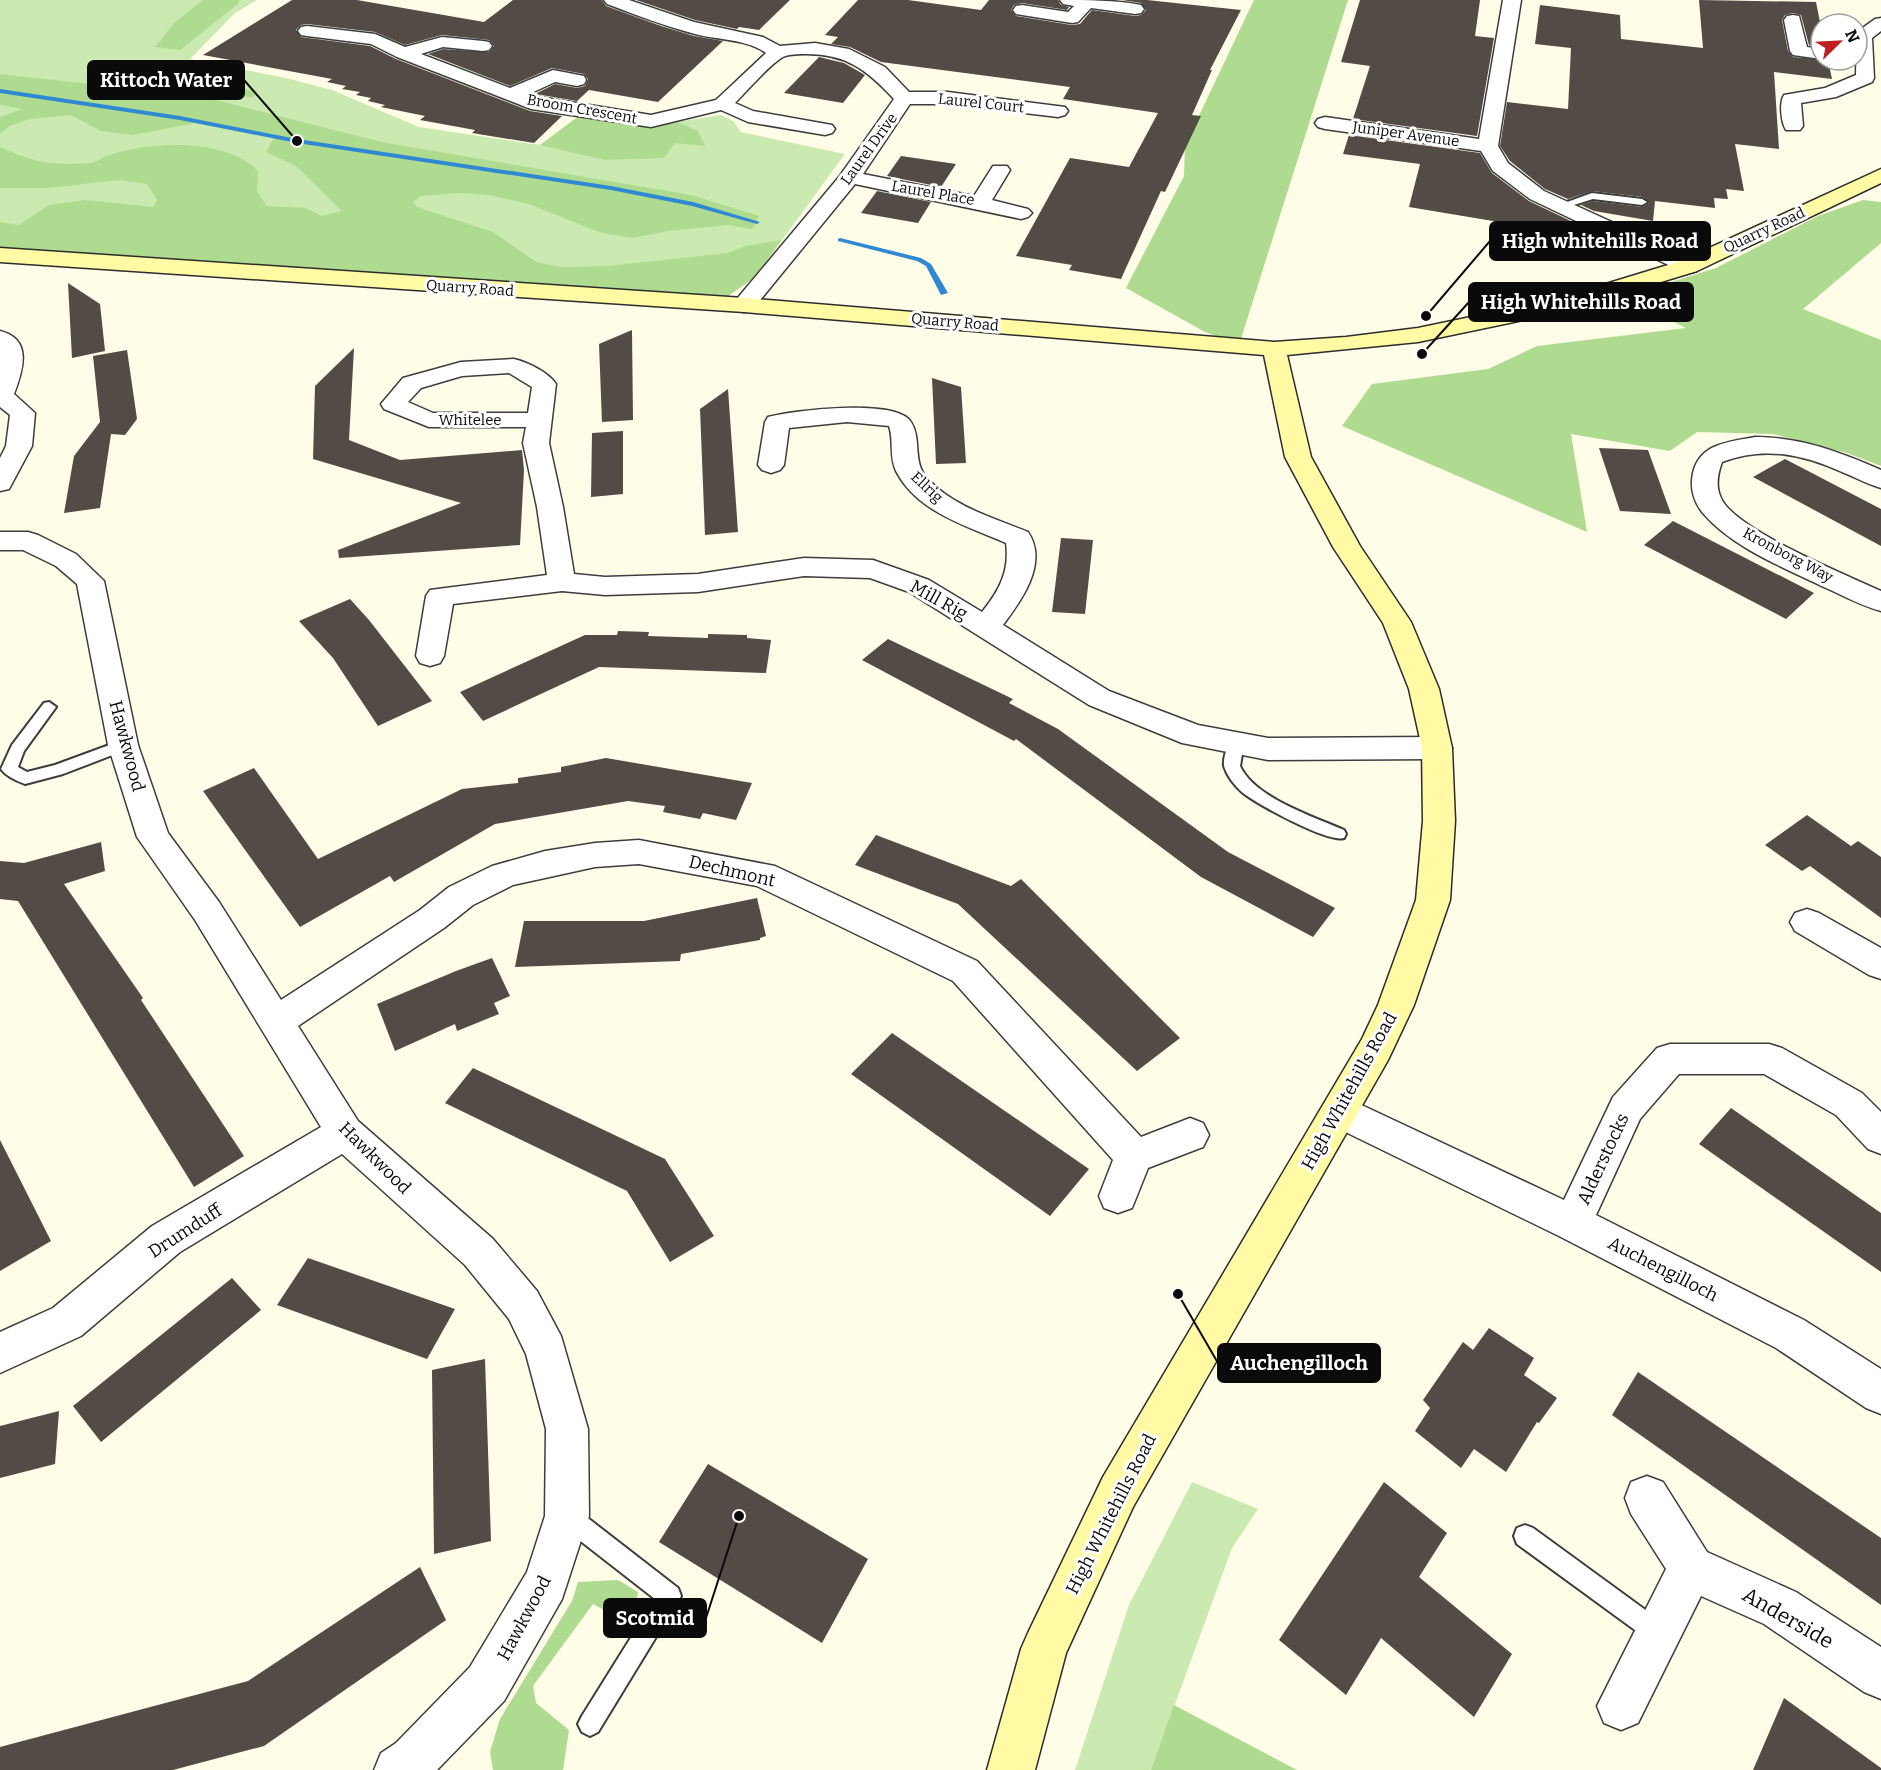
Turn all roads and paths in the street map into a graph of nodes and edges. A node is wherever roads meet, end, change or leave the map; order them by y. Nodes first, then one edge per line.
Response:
1 (613, 0) edge
2 (1512, 0) edge
3 (1076, 7) edge
4 (1022, 10) dead end
5 (1133, 17) dead end
6 (1793, 20) dead end
7 (307, 31) dead end
8 (483, 46) dead end
9 (1809, 52) edge
10 (403, 53) junction
11 (776, 53) junction
12 (1864, 72) edge
13 (577, 80) dead end
14 (510, 95) junction
15 (904, 98) junction
16 (723, 104) junction
17 (1058, 111) dead end
18 (1325, 123) dead end
19 (1793, 126) dead end
20 (825, 129) dead end
21 (1488, 146) junction
22 (1000, 171) dead end
23 (1881, 175) edge
24 (849, 177) junction
25 (1642, 202) dead end
26 (980, 203) junction
27 (1561, 206) junction
28 (1021, 213) dead end
29 (0, 255) edge
30 (1689, 266) junction
31 (744, 306) junction
32 (0, 339) edge
33 (1275, 349) junction
34 (1, 395) edge
35 (539, 420) junction
36 (771, 465) dead end
37 (1881, 480) edge
38 (0, 483) edge
39 (0, 541) edge
40 (562, 582) junction
41 (1881, 602) edge
42 (986, 627) junction
43 (430, 656) dead end
44 (49, 707) dead end
45 (1236, 743) junction
46 (123, 745) junction
47 (1437, 748) junction
48 (1338, 834) dead end
49 (1807, 922) dead end
50 (1881, 965) edge
51 (275, 1023) junction
52 (1865, 1102) edge
53 (1340, 1112) junction
54 (345, 1133) junction
55 (1190, 1135) dead end
56 (1881, 1137) edge
57 (1134, 1155) junction
58 (1118, 1196) dead end
59 (1573, 1223) junction
60 (0, 1353) edge
61 (1881, 1393) edge
62 (1647, 1498) dead end
63 (567, 1516) junction
64 (1525, 1536) dead end
65 (1691, 1568) junction
66 (1658, 1634) junction
67 (1881, 1675) edge
68 (1621, 1706) dead end
69 (590, 1724) dead end
70 (410, 1766) edge
71 (1011, 1770) edge

1 - 11 street
2 - 21 street
3 - 4 street
3 - 5 street
6 - 9 street
7 - 10 street, Broom Crescent
8 - 10 street
10 - 14 street, Broom Crescent
11 - 15 street, Laurel Drive
11 - 16 street
12 - 19 street
13 - 14 street, Broom Crescent
14 - 16 street, Broom Crescent
15 - 17 street, Laurel Court
15 - 24 street, Laurel Drive
16 - 20 street
18 - 21 street, Juniper Avenue
21 - 27 street
22 - 26 street, Laurel Place
23 - 30 street, Quarry Road
24 - 26 street, Laurel Place
24 - 31 street, Laurel Drive
25 - 27 lane
26 - 28 street
27 - 30 street
29 - 31 street, Quarry Road
30 - 33 street, Quarry Road
31 - 33 street, Quarry Road
32 - 34 street
33 - 47 street, High Whitehills Road
34 - 38 street
35 - 35 street, Whitelee
35 - 40 street, Whitelee
36 - 42 street, Ellrig
37 - 41 street, Kronborg Way
39 - 46 street, Hawkwood
40 - 42 street, Mill Rig
40 - 43 street, Mill Rig
42 - 45 street, Mill Rig
44 - 46 lane
45 - 47 street, Mill Rig
45 - 48 lane
46 - 51 street, Hawkwood
47 - 53 street, High Whitehills Road
49 - 50 street
51 - 54 street, Hawkwood
51 - 57 street, Dechmont
52 - 56 street, Alderstocks
52 - 59 street, Alderstocks
53 - 59 street, Auchengilloch
53 - 71 street, High Whitehills Road
54 - 60 street, Drumduff
54 - 63 street, Hawkwood
55 - 57 street
57 - 58 street
59 - 61 street, Auchengilloch
62 - 65 street
63 - 69 lane
63 - 70 street, Hawkwood
64 - 66 lane
65 - 66 street
65 - 67 street, Anderside
66 - 68 street

